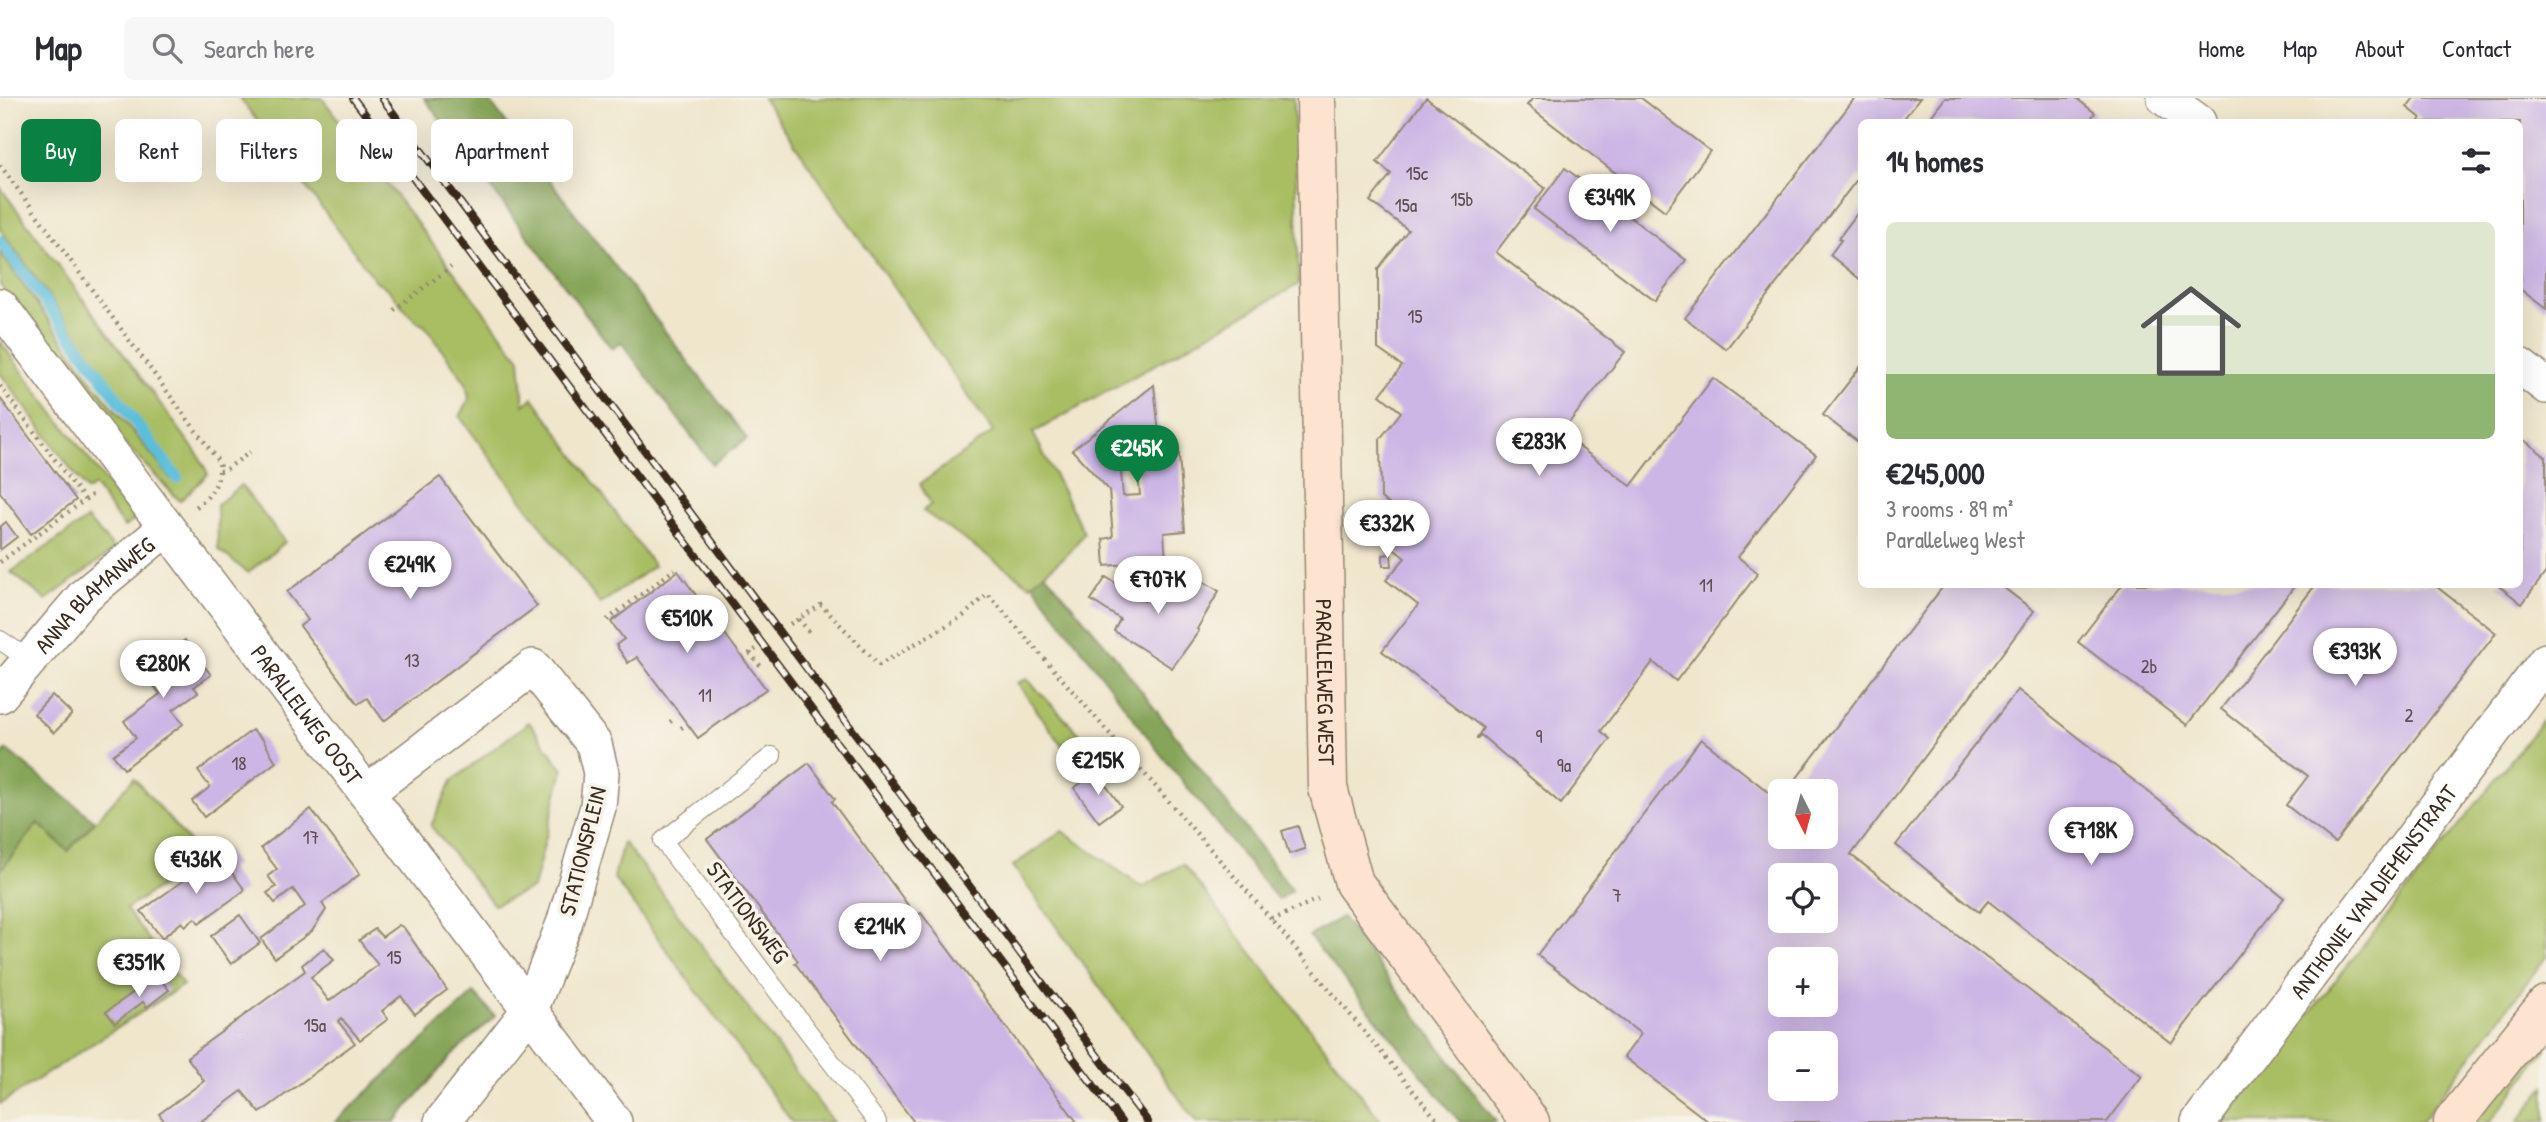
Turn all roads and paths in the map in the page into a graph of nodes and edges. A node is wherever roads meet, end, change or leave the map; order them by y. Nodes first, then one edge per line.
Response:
1 (1317, 98) edge
2 (2165, 98) edge
3 (2194, 119) edge
4 (0, 165) edge
5 (451, 267) dead end
6 (0, 306) edge
7 (394, 310) dead end
8 (2523, 368) edge
9 (0, 386) edge
10 (2546, 386) edge
11 (250, 452) dead end
12 (220, 471) junction
13 (206, 499) dead end
14 (85, 500) junction
15 (100, 503) dead end
16 (165, 529) junction
17 (0, 562) edge
18 (675, 569) dead end
19 (799, 619) junction
20 (607, 620) dead end
21 (790, 624) dead end
22 (811, 635) dead end
23 (14, 649) edge
24 (757, 649) dead end
25 (750, 653) junction
26 (743, 658) dead end
27 (2546, 661) edge
28 (763, 669) dead end
29 (0, 695) edge
30 (687, 724) dead end
31 (681, 728) dead end
32 (772, 756) dead end
33 (366, 793) junction
34 (1354, 883) junction
35 (1272, 920) junction
36 (2546, 1005) edge
37 (531, 1008) junction
38 (442, 1122) edge
39 (614, 1122) edge
40 (877, 1122) edge
41 (1439, 1122) edge
42 (1530, 1122) edge
43 (2199, 1122) edge
44 (2453, 1122) edge

1 - 34 street, PARALLELWEG WEST
2 - 3 street
4 - 12 path
5 - 7 path
6 - 16 street, PARALLELWEG OOST
8 - 10 street
9 - 14 path
11 - 12 path
12 - 13 path
14 - 15 path
14 - 17 path
16 - 23 street, ANNA BLAMANWEG
16 - 33 street, PARALLELWEG OOST
18 - 20 path
19 - 21 path
19 - 22 path
19 - 35 path
23 - 29 street, ANNA BLAMANWEG
24 - 25 path
25 - 26 path
25 - 28 path
27 - 43 street, ANTHONIE VAN DIEMENSTRAAT
30 - 31 path
32 - 40 lane, STATIONSWEG
33 - 37 street, PARALLELWEG OOST
33 - 37 street, STATIONSPLEIN
34 - 35 path
34 - 42 street, PARALLELWEG WEST
35 - 41 path
36 - 44 street
37 - 38 street
37 - 39 street, PARALLELWEG OOST

